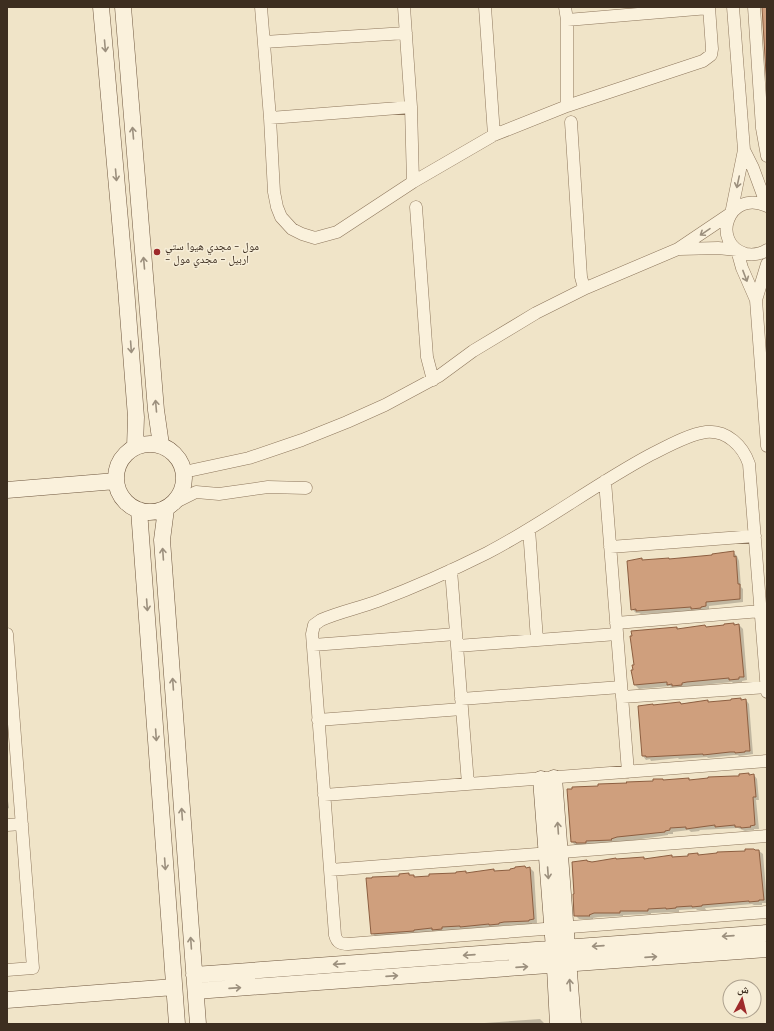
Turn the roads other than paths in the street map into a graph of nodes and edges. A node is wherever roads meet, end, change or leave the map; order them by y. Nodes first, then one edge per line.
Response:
1 (101, 7) edge
2 (123, 7) edge
3 (261, 7) edge
4 (404, 7) edge
5 (484, 7) edge
6 (565, 7) edge
7 (733, 7) edge
8 (754, 7) edge
9 (709, 8) edge
10 (567, 20) junction
11 (406, 33) junction
12 (762, 36) edge
13 (264, 42) junction
14 (567, 106) junction
15 (411, 107) junction
16 (270, 118) junction
17 (571, 122) dead end
18 (494, 136) junction
19 (765, 138) edge
20 (744, 150) junction
21 (767, 156) edge
22 (413, 182) junction
23 (767, 206) edge
24 (416, 207) dead end
25 (730, 214) junction
26 (678, 249) junction
27 (737, 250) junction
28 (767, 250) edge
29 (767, 264) edge
30 (146, 285) junction
31 (126, 288) junction
32 (584, 288) junction
33 (756, 300) junction
34 (148, 313) junction
35 (128, 316) junction
36 (433, 380) junction
37 (162, 445) junction
38 (767, 446) edge
39 (135, 447) junction
40 (184, 472) junction
41 (116, 481) junction
42 (605, 481) junction
43 (306, 488) dead end
44 (7, 490) edge
45 (170, 506) junction
46 (139, 510) junction
47 (529, 529) junction
48 (755, 536) junction
49 (610, 547) junction
50 (451, 570) junction
51 (761, 611) junction
52 (616, 628) junction
53 (7, 634) edge
54 (457, 640) junction
55 (537, 640) junction
56 (313, 645) junction
57 (9, 665) edge
58 (767, 687) edge
59 (621, 692) junction
60 (767, 692) edge
61 (462, 704) junction
62 (318, 720) junction
63 (12, 744) edge
64 (767, 761) edge
65 (628, 772) junction
66 (548, 778) junction
67 (468, 784) junction
68 (324, 795) junction
69 (22, 824) junction
70 (7, 826) edge
71 (767, 836) edge
72 (553, 853) junction
73 (330, 870) junction
74 (767, 912) edge
75 (559, 927) junction
76 (767, 933) edge
77 (767, 949) edge
78 (561, 956) junction
79 (7, 970) edge
80 (194, 972) junction
81 (174, 987) junction
82 (196, 995) junction
83 (7, 1000) edge
84 (177, 1024) edge
85 (198, 1024) edge
86 (558, 1024) edge
87 (573, 1024) edge

1 -> 31 street
30 -> 2 street
3 - 13 street
4 - 11 street
5 - 18 street
6 - 10 street
7 - 20 street
8 - 12 street
9 - 10 street
9 - 14 street
10 - 14 street
11 - 13 street
11 - 15 street
12 - 19 street
13 - 16 street
14 - 18 street
15 - 16 street
15 - 22 street
16 - 22 street
17 - 32 street
18 - 22 street
19 - 21 street
20 - 23 street
20 -> 25 street
23 - 25 street
24 - 36 street
25 -> 26 street
25 - 27 street
26 - 27 street
26 - 32 street
27 - 28 street
27 -> 33 street
29 - 33 street
30 - 31 street
30 - 34 street
31 - 35 street
32 - 36 street
33 - 38 street
34 - 35 street
37 -> 34 street
35 -> 39 street
36 - 40 street
37 - 39 street
37 - 40 street
39 - 41 street
40 - 45 street
41 - 44 street
41 - 46 street
42 - 47 street
42 - 48 street
42 - 49 street
43 - 45 street
45 - 46 street
80 -> 45 street
46 -> 81 street
47 - 50 street
47 - 55 street
48 - 49 street
48 - 51 street
49 - 52 street
50 - 54 street
50 - 56 street
51 - 52 street
51 - 58 street
52 - 55 street
52 - 59 street
53 - 57 street
54 - 55 street
54 - 56 street
54 - 61 street
56 - 62 street
57 - 63 street
58 - 59 street
58 - 60 street
59 - 61 street
59 - 65 street
61 - 62 street
61 - 67 street
62 - 68 street
63 - 69 street
64 - 65 street
65 - 66 street
66 - 67 street
66 - 72 street
67 - 68 street
68 - 73 street
69 - 70 street
69 - 79 street
71 - 72 street
72 - 73 street
72 - 75 street
73 - 75 street
74 - 75 street
75 - 78 street
76 -> 78 street
78 -> 77 street
78 -> 80 street
82 -> 78 street
78 - 86 street
87 -> 78 street
80 - 81 street
80 - 82 street
81 - 82 street
81 - 83 street
81 - 84 street
82 - 85 street

